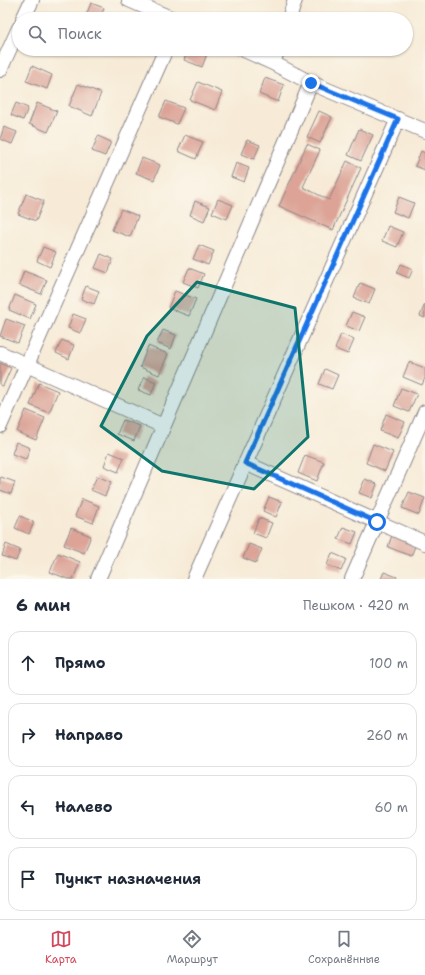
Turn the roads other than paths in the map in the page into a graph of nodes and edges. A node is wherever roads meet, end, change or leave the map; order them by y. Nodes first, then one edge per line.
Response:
1 (32, 0) edge
2 (129, 0) edge
3 (295, 0) edge
4 (26, 12) edge
5 (157, 12) edge
6 (291, 12) edge
7 (12, 43) edge
8 (163, 56) edge
9 (258, 56) edge
10 (276, 56) edge
11 (273, 63) junction
12 (0, 70) edge
13 (311, 83) junction
14 (398, 119) junction
15 (425, 131) edge
16 (0, 353) edge
17 (26, 365) junction
18 (425, 412) edge
19 (0, 426) edge
20 (163, 426) junction
21 (245, 463) junction
22 (377, 522) junction
23 (425, 543) edge
24 (98, 579) edge
25 (194, 579) edge
26 (352, 579) edge

1 - 4 lane
2 - 5 lane
3 - 6 lane
7 - 12 lane
8 - 17 lane
9 - 11 lane
10 - 11 lane
11 - 13 lane
13 - 14 lane
13 - 20 lane
14 - 15 lane
14 - 21 lane
16 - 17 lane
17 - 19 lane
17 - 20 lane
18 - 22 lane
20 - 24 lane
21 - 22 lane
21 - 25 lane
22 - 23 lane
22 - 26 lane

